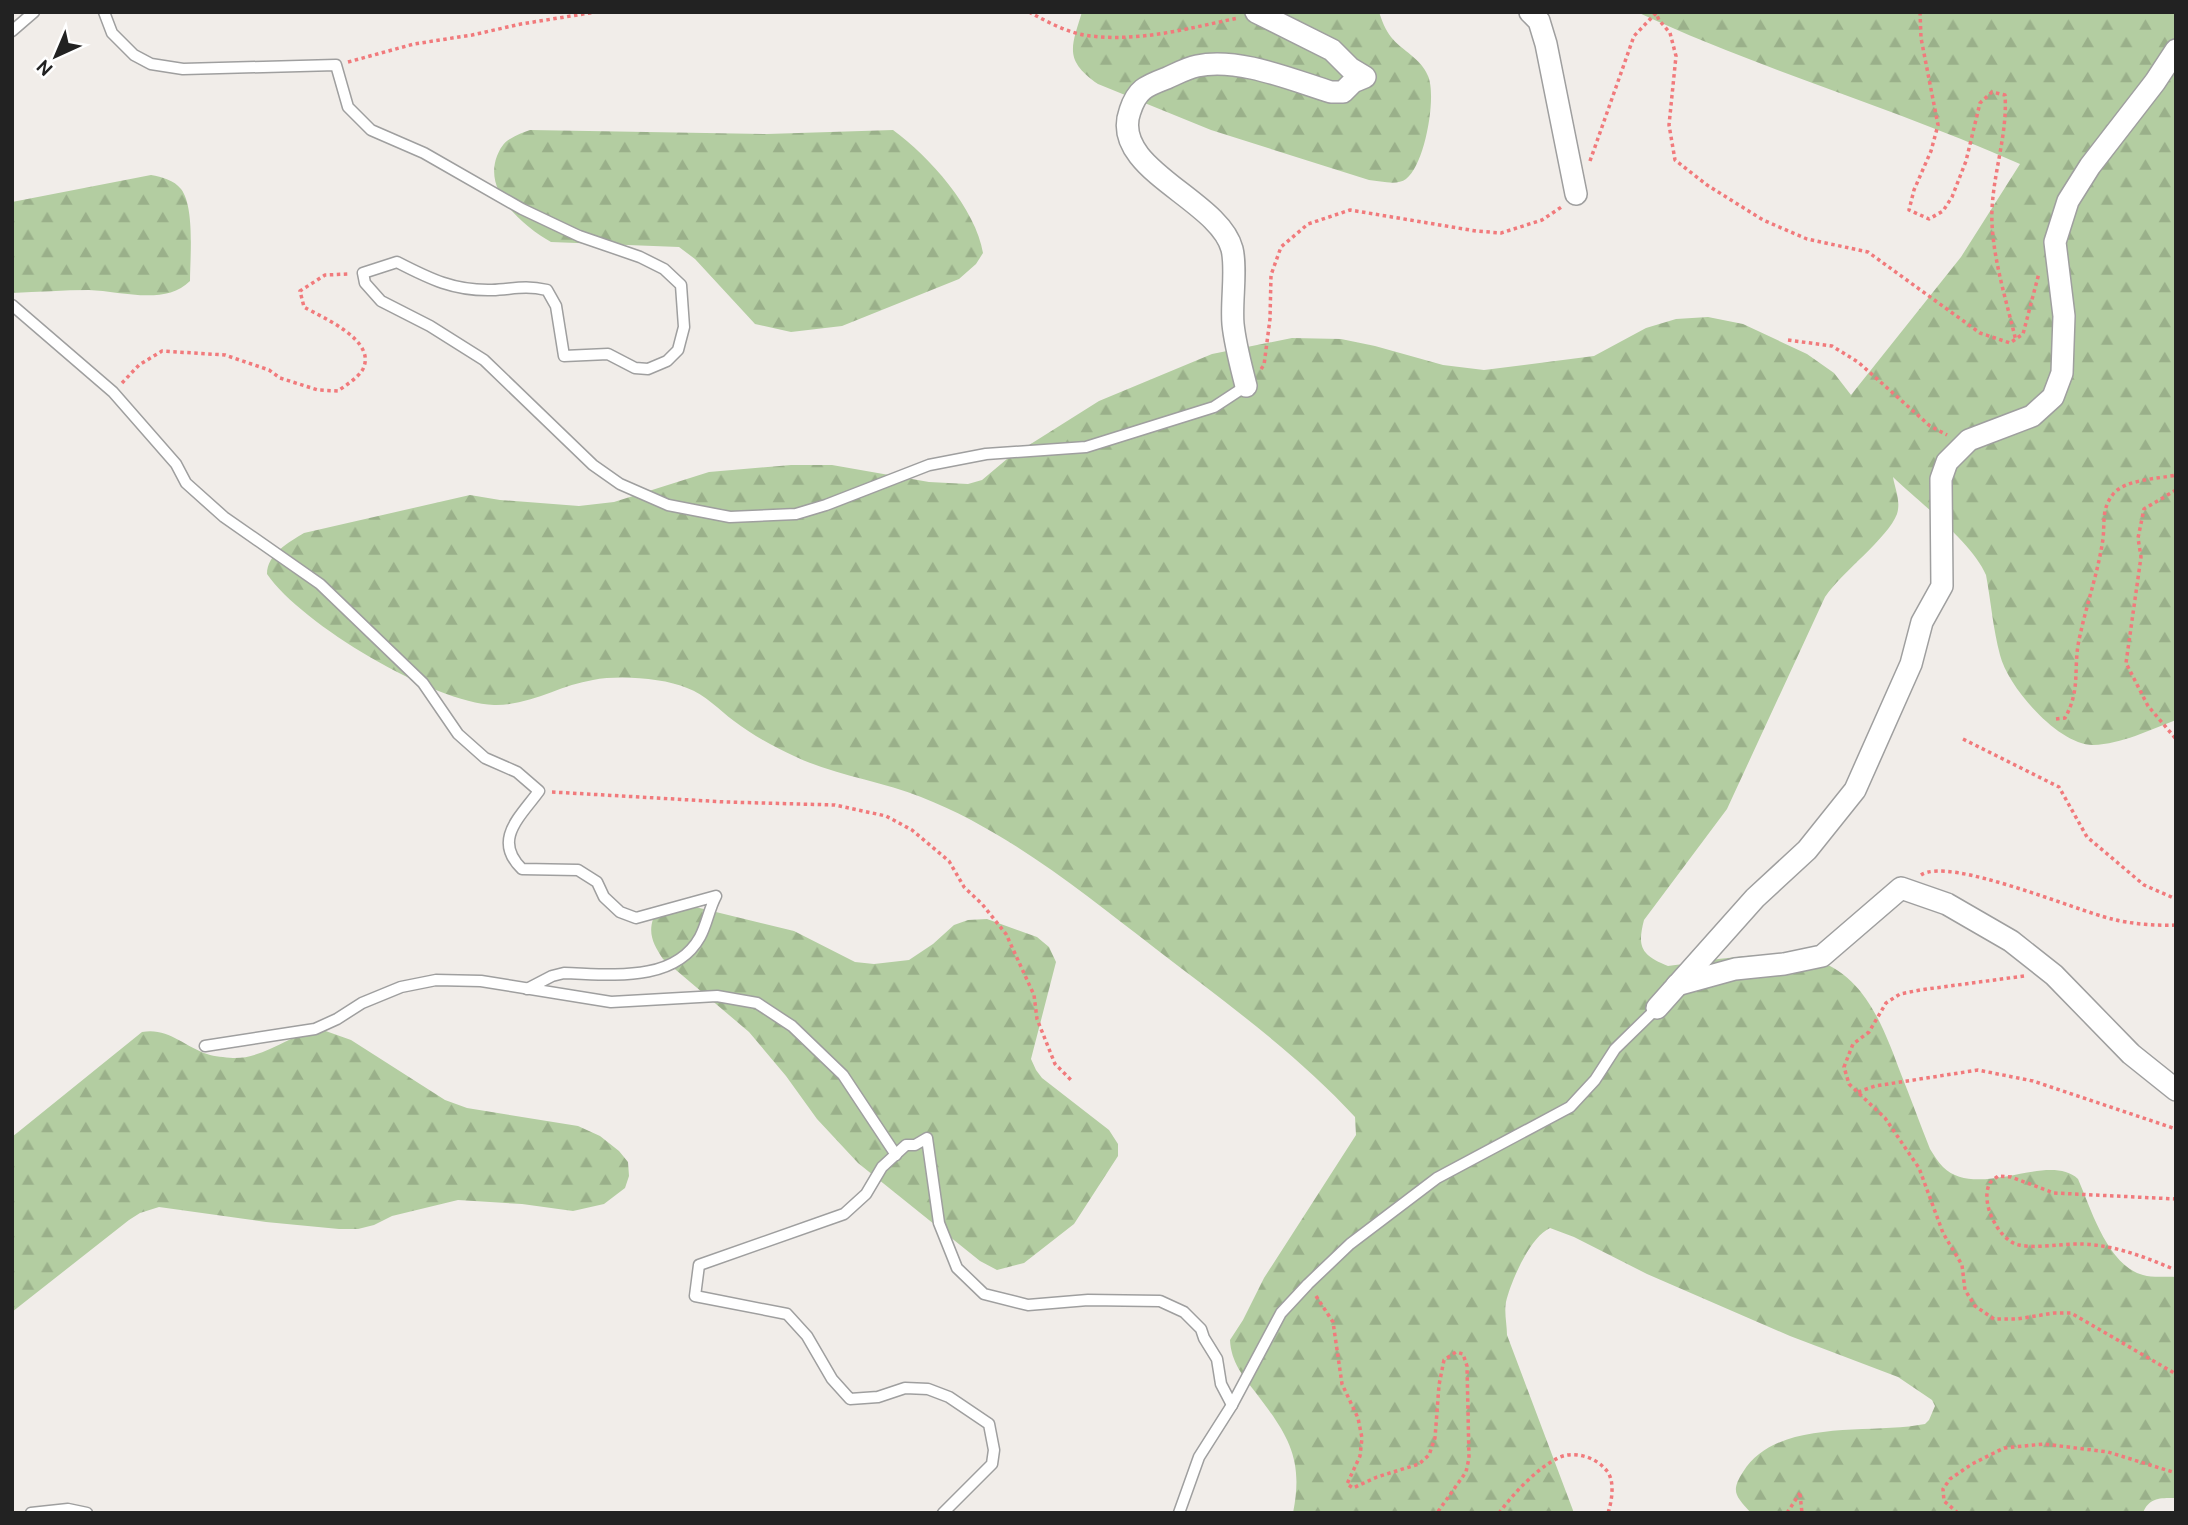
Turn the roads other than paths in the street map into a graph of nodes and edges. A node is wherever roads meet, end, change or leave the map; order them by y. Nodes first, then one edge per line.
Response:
1 (34, 12) edge
2 (104, 12) edge
3 (1530, 12) edge
4 (1258, 13) edge
5 (12, 31) edge
6 (2176, 50) edge
7 (1576, 194) road end
8 (12, 305) edge
9 (1245, 386) joint
10 (1677, 985) junction
11 (527, 989) junction
12 (1657, 1008) joint
13 (205, 1046) dead end
14 (2176, 1090) edge
15 (896, 1155) junction
16 (1232, 1405) junction
17 (31, 1513) edge
18 (87, 1513) edge
19 (943, 1513) edge
20 (1179, 1513) edge

1 - 5 lane
2 - 9 lane
3 - 7 street
4 - 9 street
6 - 10 street
8 - 11 lane
10 - 12 street
10 - 14 street
11 - 13 lane
11 - 15 lane
12 - 16 lane
15 - 16 lane
15 - 19 lane
16 - 20 lane
17 - 18 lane

